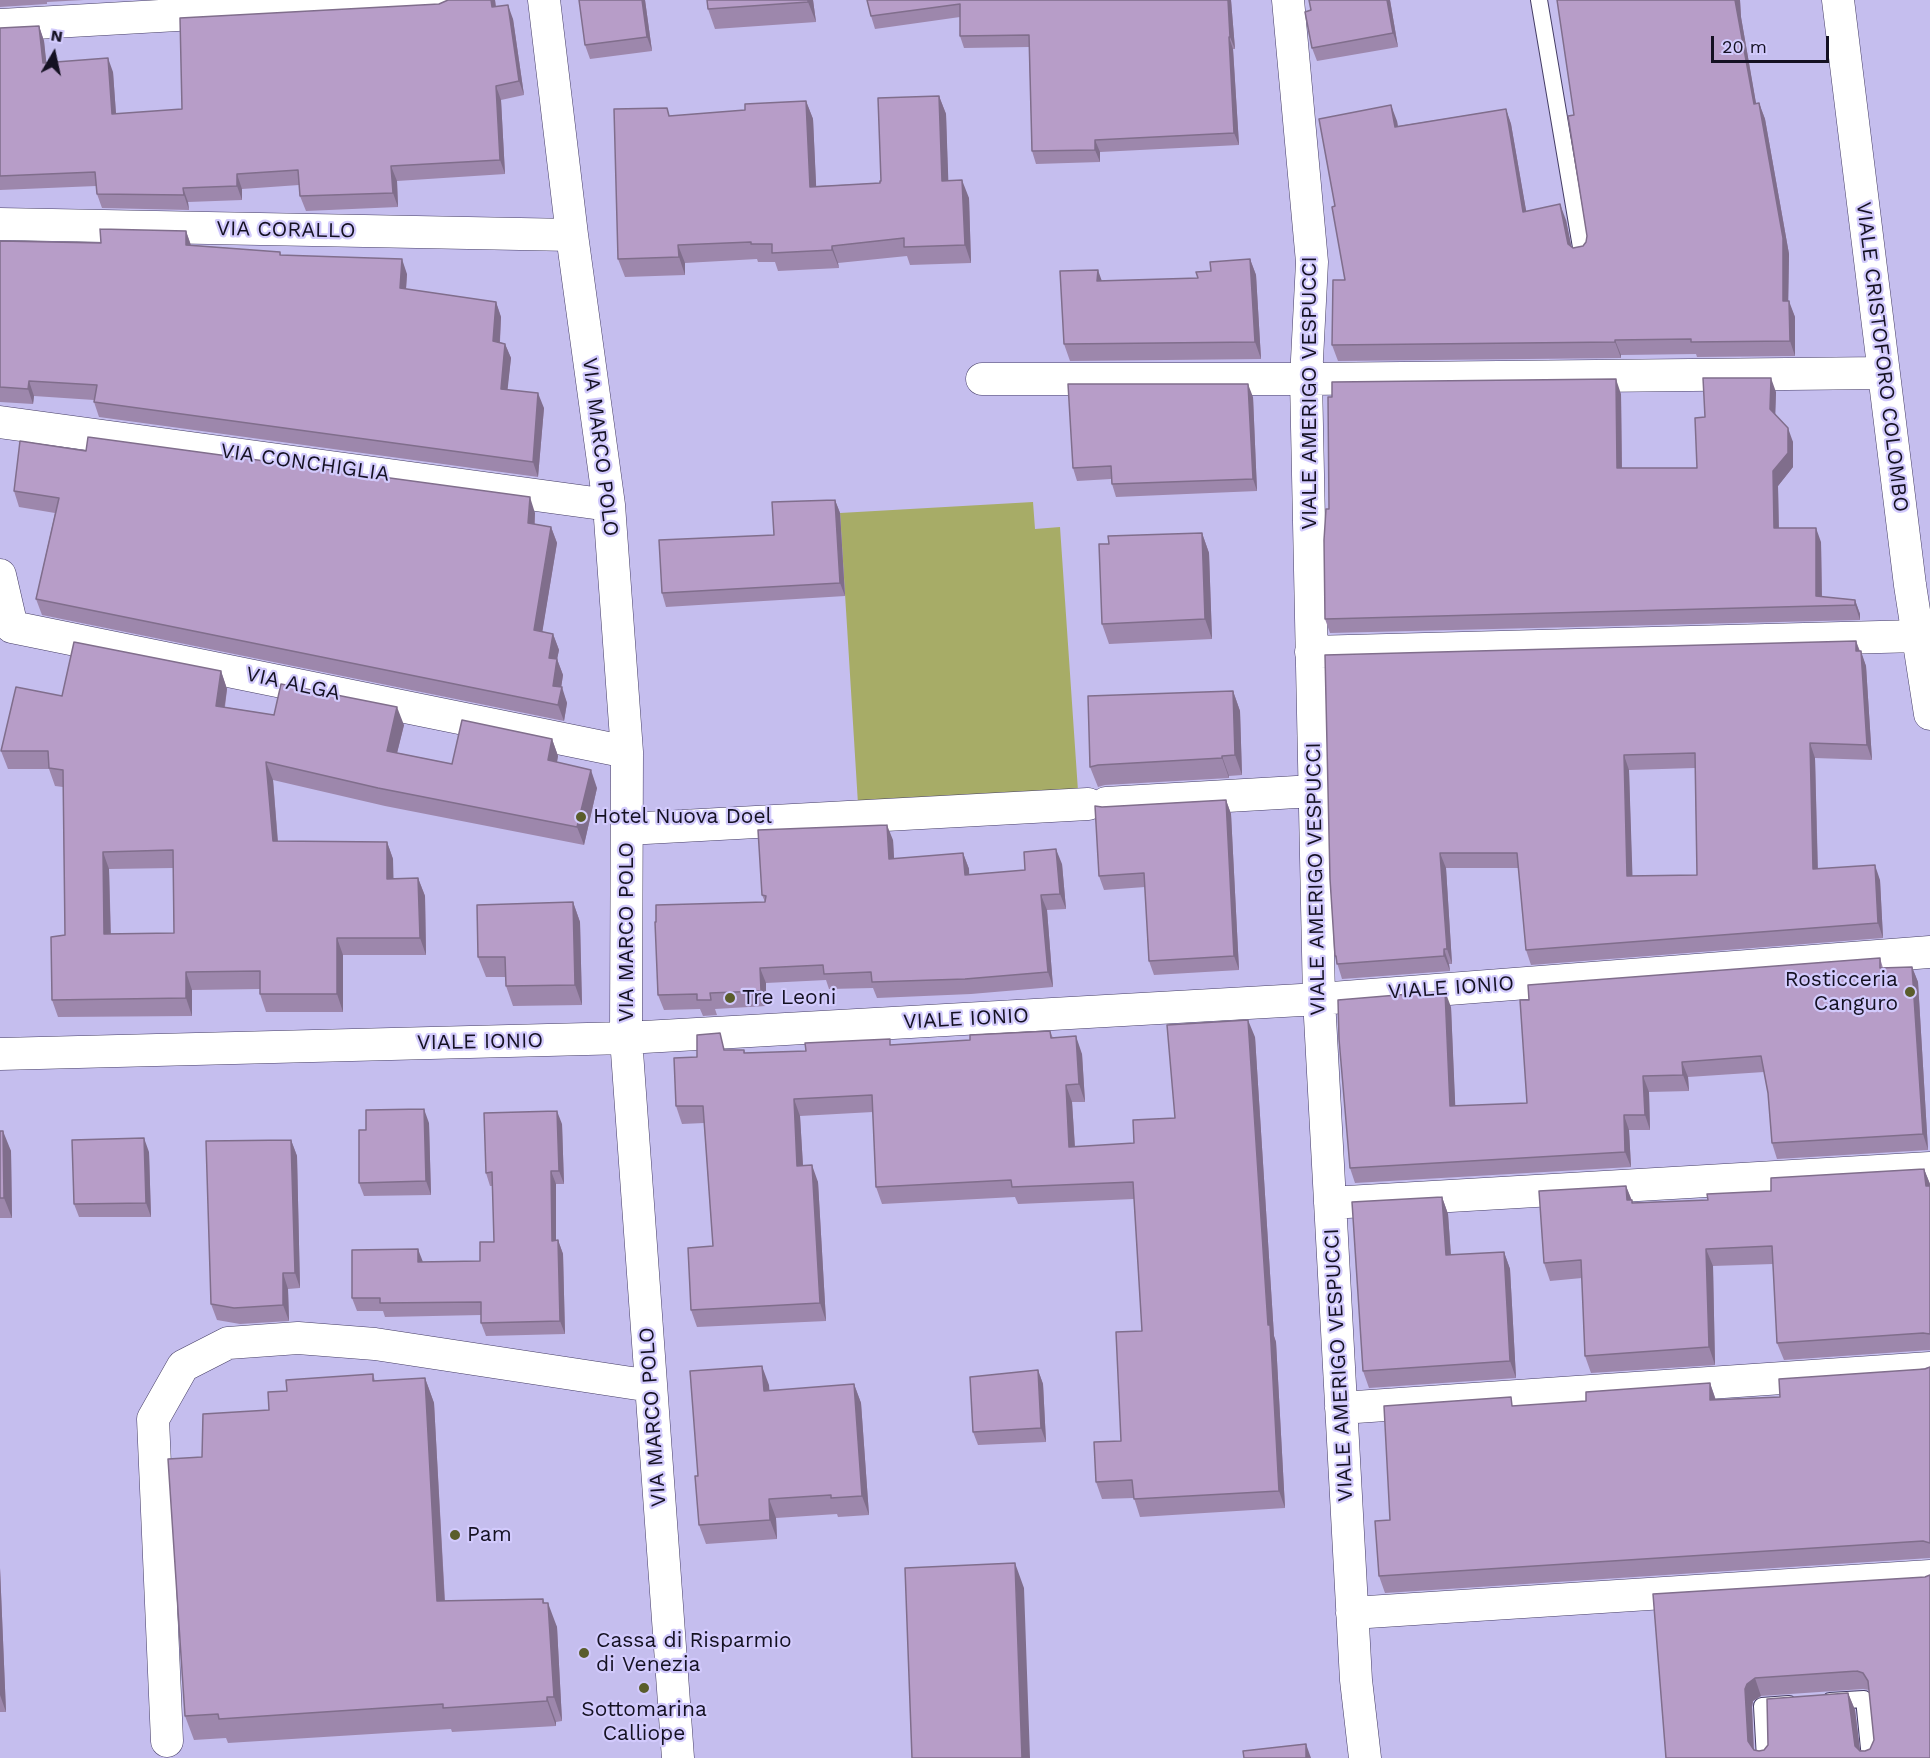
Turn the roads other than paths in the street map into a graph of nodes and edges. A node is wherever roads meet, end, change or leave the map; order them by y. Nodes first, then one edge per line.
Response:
1 (443, 0) edge
2 (544, 0) edge
3 (1288, 0) edge
4 (1539, 0) edge
5 (1838, 0) edge
6 (256, 5) edge
7 (0, 25) edge
8 (0, 224) edge
9 (572, 235) junction
10 (1582, 253) edge
11 (1883, 374) junction
12 (982, 379) dead end
13 (1306, 379) junction
14 (0, 422) edge
15 (609, 506) junction
16 (0, 575) edge
17 (1918, 636) junction
18 (1311, 652) junction
19 (1930, 714) edge
20 (627, 752) junction
21 (1314, 791) junction
22 (627, 829) junction
23 (1930, 952) edge
24 (1318, 999) junction
25 (626, 1038) junction
26 (0, 1054) edge
27 (1930, 1168) edge
28 (1330, 1203) junction
29 (1930, 1368) edge
30 (651, 1386) junction
31 (1341, 1408) junction
32 (1930, 1576) edge
33 (1352, 1613) junction
34 (167, 1741) dead end
35 (678, 1758) edge
36 (1365, 1758) edge
37 (1765, 1758) edge
38 (1870, 1758) edge

1 - 6 street
2 - 9 street, VIA MARCO POLO
3 - 13 street, VIALE AMERIGO VESPUCCI
4 - 10 lane
5 - 11 street, VIALE CRISTOFORO COLOMBO
6 - 7 street
8 - 9 street, VIA CORALLO
9 - 15 street, VIA MARCO POLO
11 - 13 street
11 - 17 street, VIALE CRISTOFORO COLOMBO
12 - 13 street
13 - 18 street, VIALE AMERIGO VESPUCCI
14 - 15 street, VIA CONCHIGLIA
15 - 20 street, VIA MARCO POLO
16 - 20 street, VIA ALGA
17 - 18 street
17 - 19 street, VIALE CRISTOFORO COLOMBO
18 - 21 street, VIALE AMERIGO VESPUCCI
20 - 22 street, VIA MARCO POLO
21 - 22 street
21 - 24 street, VIALE AMERIGO VESPUCCI
22 - 25 street, VIA MARCO POLO
23 - 24 street, VIALE IONIO
24 - 25 street, VIALE IONIO
24 - 28 street, VIALE AMERIGO VESPUCCI
25 - 26 street, VIALE IONIO
25 - 30 street, VIA MARCO POLO
27 - 28 street
28 - 31 street, VIALE AMERIGO VESPUCCI
29 - 31 street
30 - 34 street
30 - 35 street, VIA MARCO POLO
31 - 33 street, VIALE AMERIGO VESPUCCI
32 - 33 street
33 - 36 street, VIALE AMERIGO VESPUCCI
37 - 38 lane

